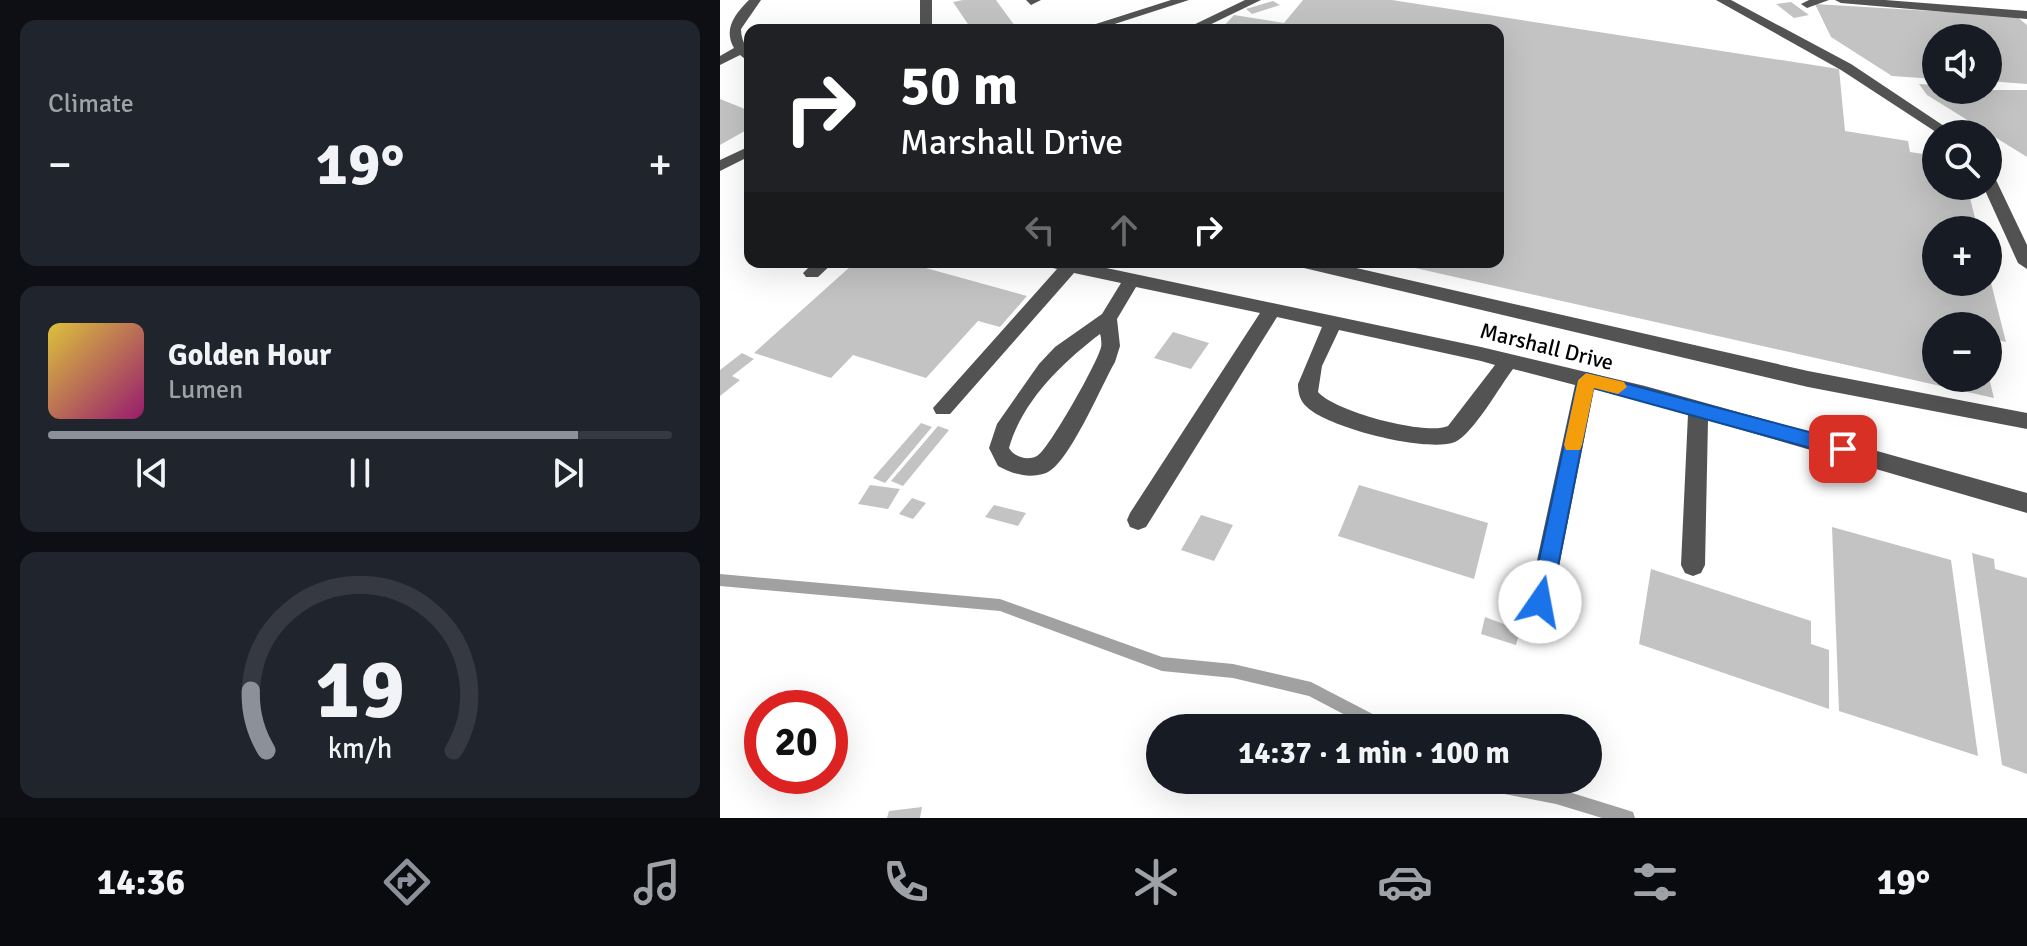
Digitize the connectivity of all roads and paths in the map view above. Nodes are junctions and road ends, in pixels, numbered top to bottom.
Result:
1 (755, 0) edge
2 (926, 0) edge
3 (1183, 0) edge
4 (1255, 0) edge
5 (1722, 0) edge
6 (1823, 0) edge
7 (1841, 0) edge
8 (1807, 4) dead end
9 (2027, 15) edge
10 (926, 24) edge
11 (1103, 24) edge
12 (1202, 24) edge
13 (744, 53) edge
14 (744, 55) edge
15 (720, 61) edge
16 (1927, 120) edge
17 (744, 153) edge
18 (720, 166) edge
19 (1997, 200) edge
20 (2027, 263) edge
21 (1056, 268) edge
22 (1076, 268) edge
23 (1330, 268) edge
24 (1131, 281) junction
25 (1272, 310) junction
26 (1108, 319) junction
27 (1333, 323) junction
28 (1508, 361) junction
29 (1586, 380) junction
30 (943, 408) dead end
31 (1698, 409) junction
32 (2027, 421) edge
33 (2027, 503) edge
34 (1138, 520) dead end
35 (1693, 565) dead end
36 (1540, 602) dead end

1 - 13 lane
2 - 10 lane
3 - 11 lane
4 - 12 lane
5 - 16 lane
6 - 8 lane
7 - 9 lane
14 - 15 lane
17 - 18 lane
19 - 20 lane
21 - 30 lane
22 - 24 lane, Marshall Drive
23 - 32 lane
24 - 25 lane, Marshall Drive
24 - 26 lane
25 - 27 lane, Marshall Drive
25 - 34 lane
26 - 26 lane
27 - 28 lane, Marshall Drive
27 - 28 lane
28 - 29 lane, Marshall Drive
29 - 31 lane, Marshall Drive
29 - 36 lane
31 - 33 lane, Marshall Drive
31 - 35 lane

